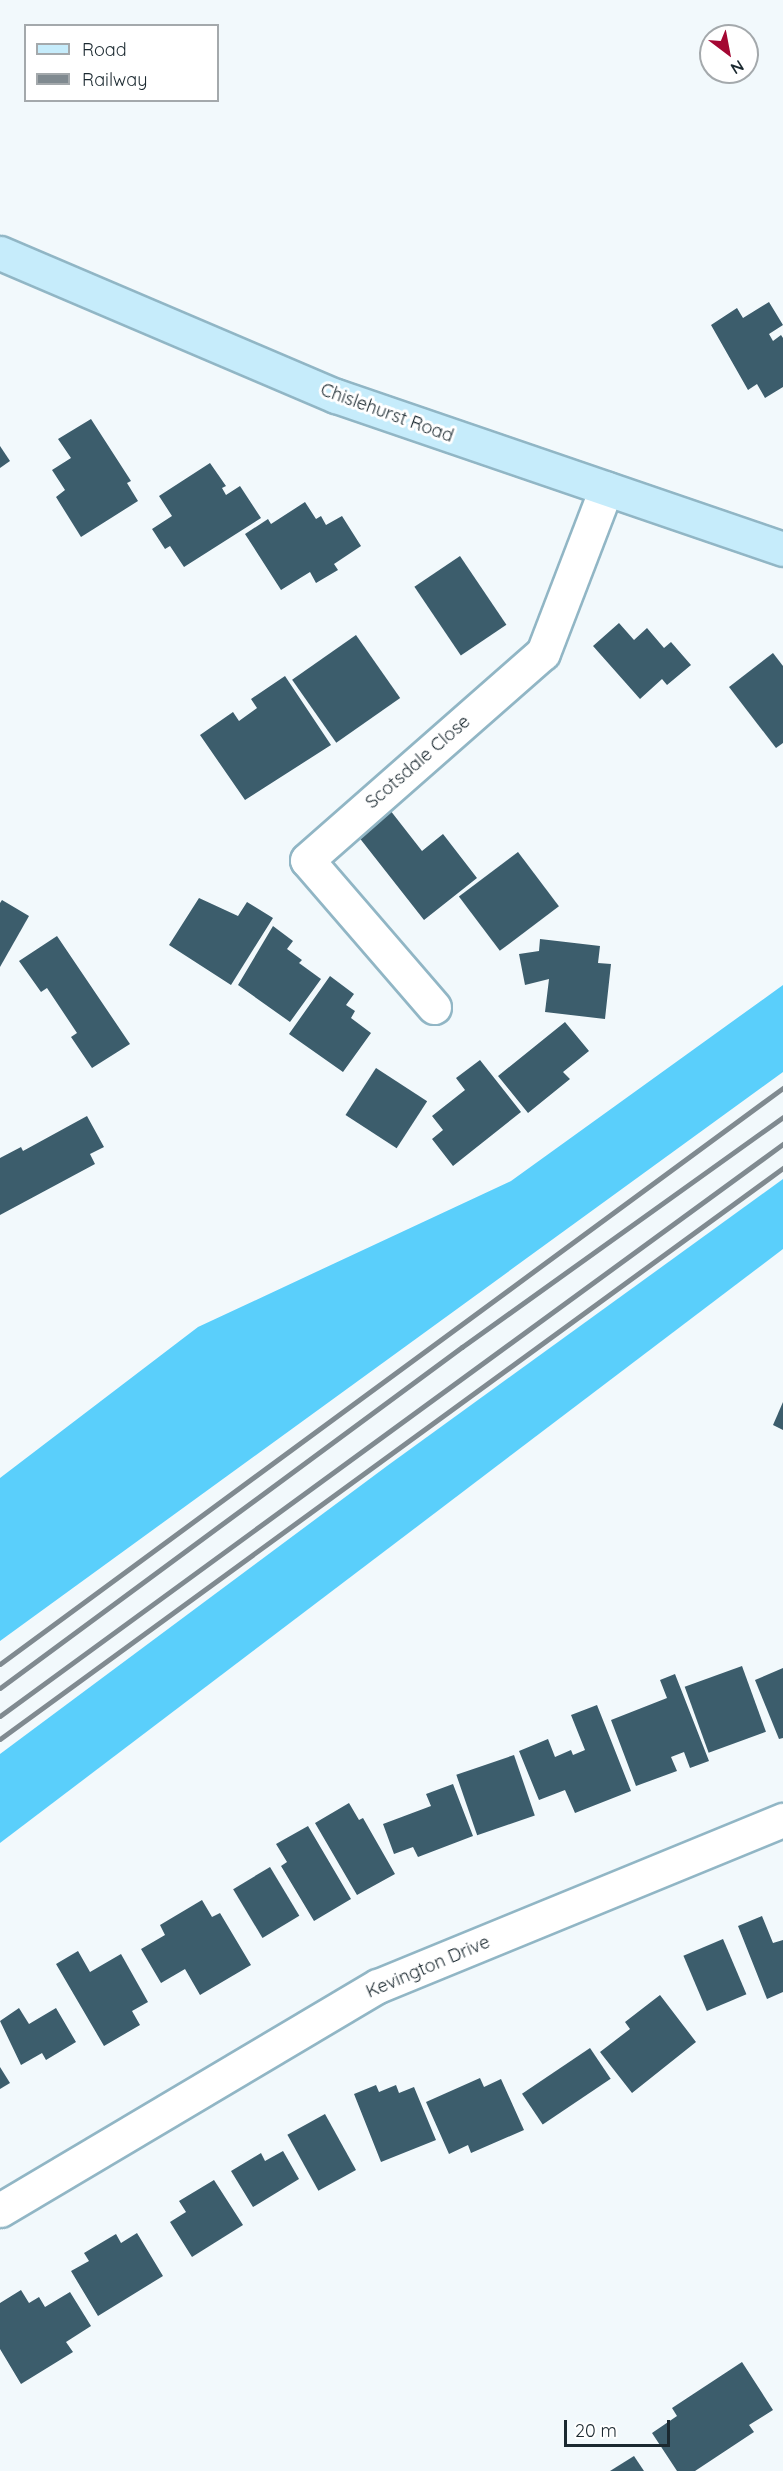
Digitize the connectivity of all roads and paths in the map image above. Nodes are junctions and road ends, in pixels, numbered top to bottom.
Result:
1 (0, 253) edge
2 (606, 489) junction
3 (783, 549) edge
4 (434, 1007) dead end
5 (783, 1820) edge
6 (0, 2210) edge

1 - 2 main road, Chislehurst Road
2 - 3 main road, Chislehurst Road
2 - 4 street, Scotsdale Close
5 - 6 street, Kevington Drive

